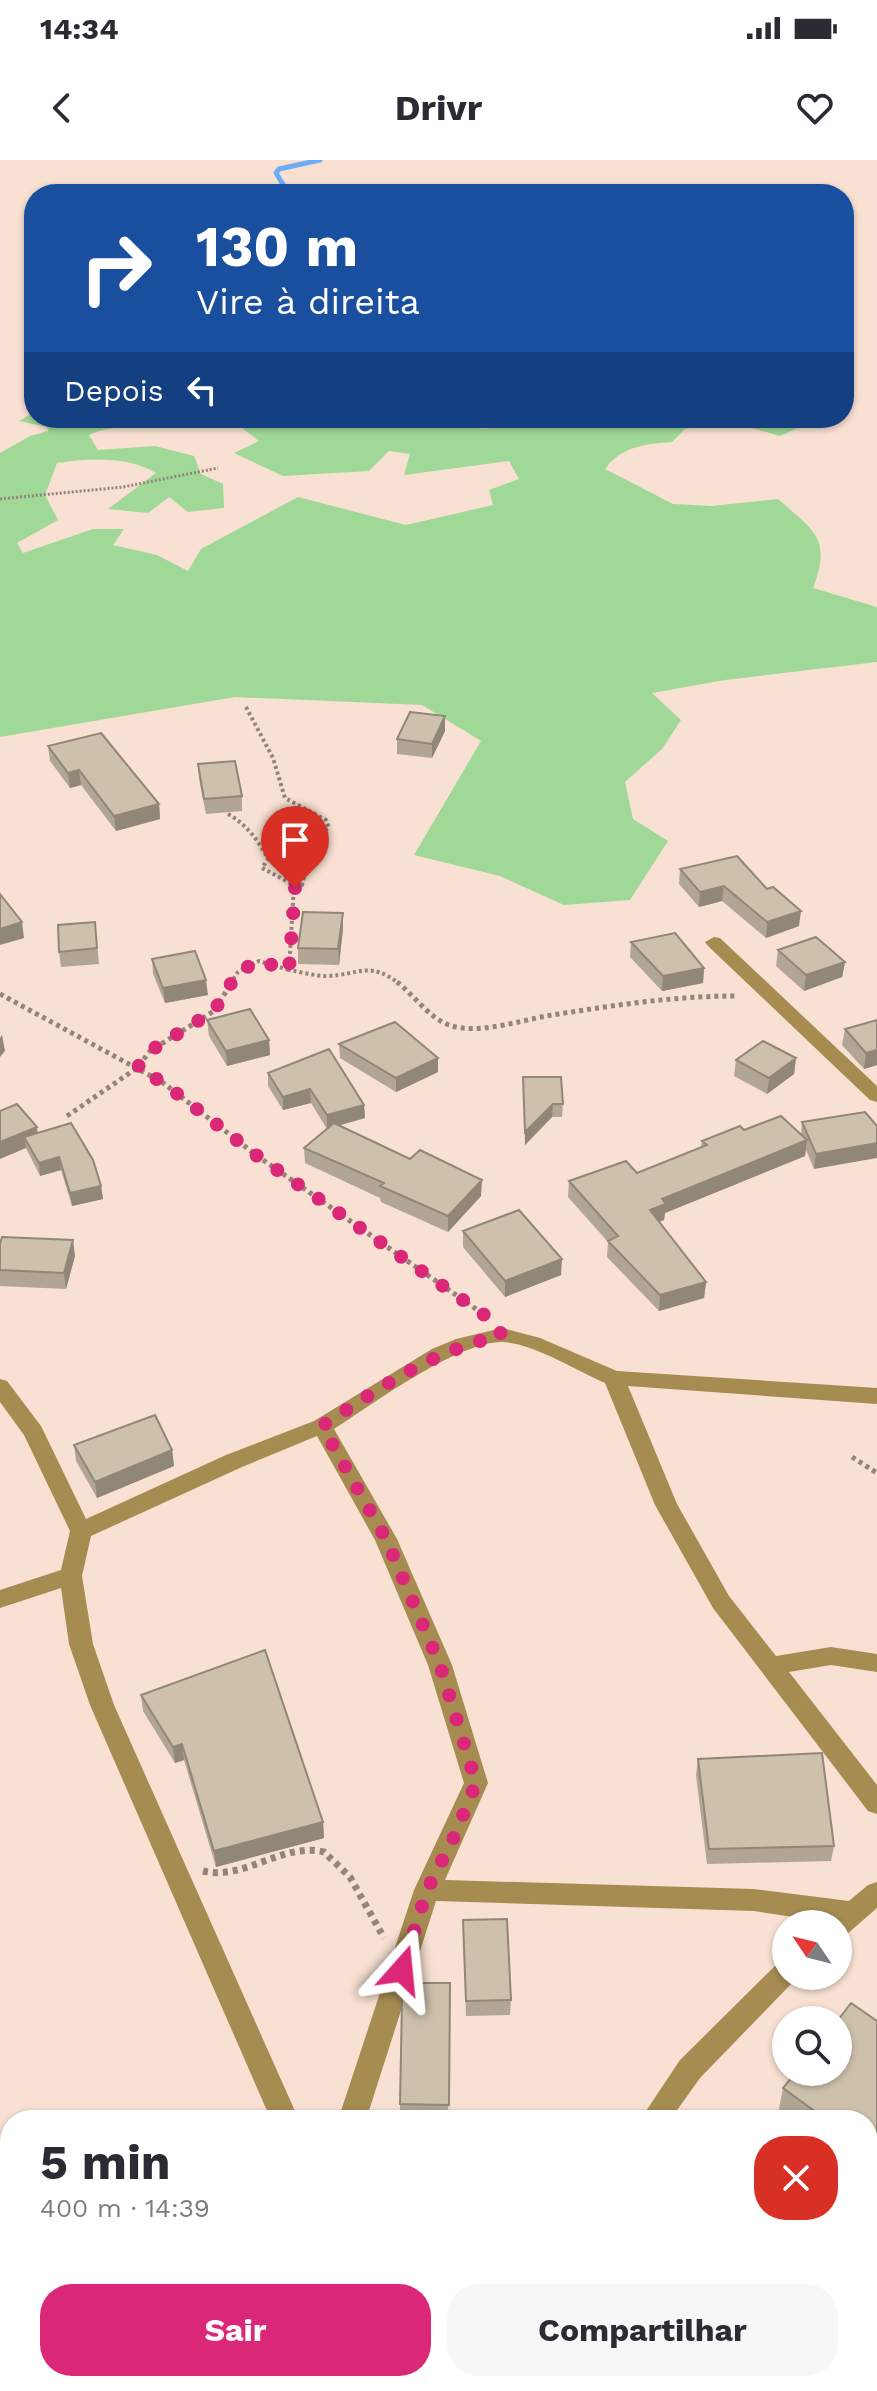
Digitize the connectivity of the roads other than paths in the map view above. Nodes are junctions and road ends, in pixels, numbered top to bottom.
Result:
1 (714, 942) dead end
2 (877, 1096) edge
3 (614, 1378) junction
4 (0, 1386) edge
5 (877, 1396) edge
6 (322, 1426) junction
7 (81, 1531) junction
8 (71, 1576) junction
9 (0, 1599) edge
10 (877, 1663) edge
11 (770, 1666) junction
12 (877, 1804) edge
13 (427, 1890) junction
14 (877, 1893) edge
15 (800, 1910) edge
16 (852, 1915) edge
17 (772, 1986) edge
18 (281, 2110) edge
19 (356, 2110) edge
20 (661, 2110) edge

1 - 2 street
3 - 5 street
3 - 6 street
3 - 11 street
4 - 7 street
6 - 7 street
6 - 13 street
7 - 8 street
8 - 9 street
8 - 18 street
10 - 11 street
11 - 12 street
13 - 15 street
13 - 19 street
14 - 16 street
17 - 20 street

